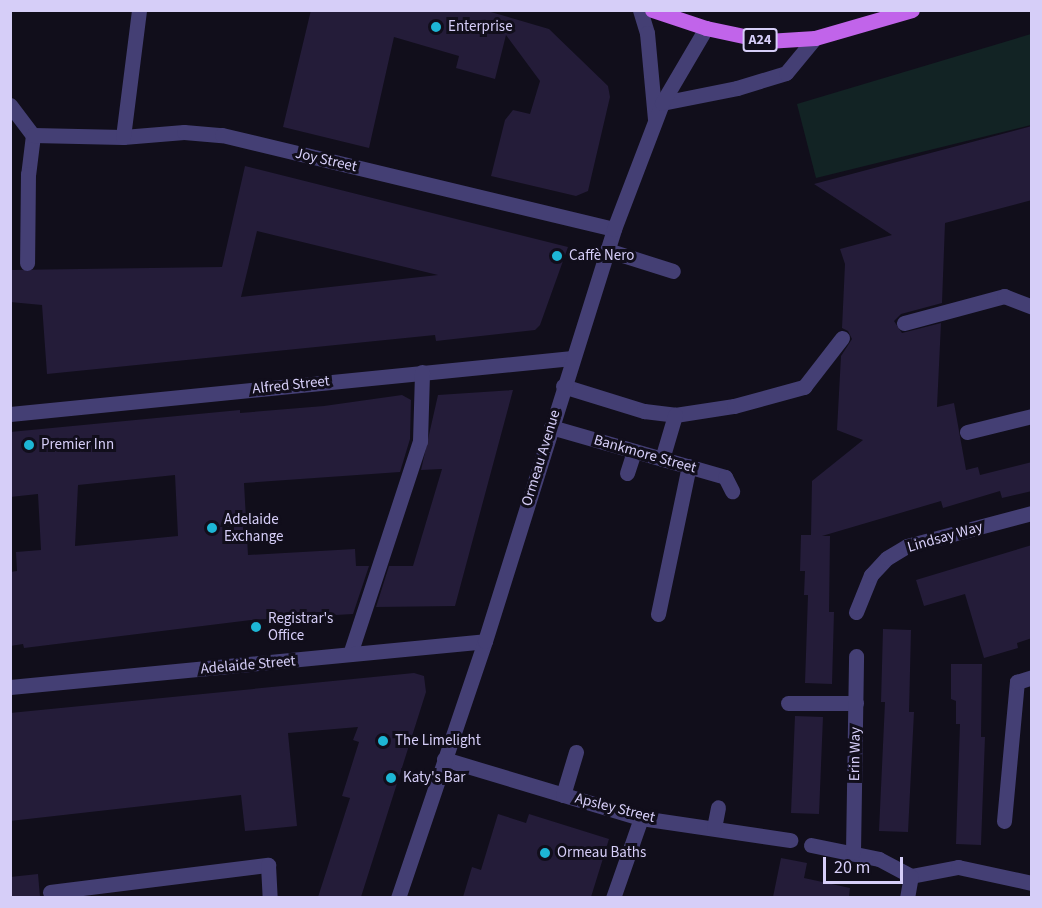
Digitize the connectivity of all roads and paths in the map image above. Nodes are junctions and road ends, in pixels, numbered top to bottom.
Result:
1 (139, 10) edge
2 (640, 10) edge
3 (652, 10) edge
4 (912, 10) edge
5 (706, 28) junction
6 (815, 38) junction
7 (662, 103) junction
8 (10, 105) edge
9 (655, 120) junction
10 (33, 135) junction
11 (123, 137) junction
12 (614, 229) junction
13 (607, 250) junction
14 (27, 263) dead end
15 (673, 271) dead end
16 (1032, 307) edge
17 (904, 323) dead end
18 (842, 338) dead end
19 (572, 358) junction
20 (422, 372) junction
21 (563, 386) junction
22 (10, 414) edge
23 (675, 415) junction
24 (1032, 416) edge
25 (551, 427) junction
26 (967, 432) dead end
27 (634, 451) junction
28 (662, 459) junction
29 (689, 466) junction
30 (627, 473) dead end
31 (732, 491) dead end
32 (1032, 513) edge
33 (856, 612) dead end
34 (658, 614) dead end
35 (484, 641) junction
36 (350, 654) junction
37 (856, 656) dead end
38 (1032, 677) edge
39 (10, 687) edge
40 (788, 703) dead end
41 (856, 703) junction
42 (576, 752) dead end
43 (444, 759) junction
44 (563, 795) junction
45 (718, 807) dead end
46 (641, 818) junction
47 (1004, 821) dead end
48 (714, 828) junction
49 (790, 840) dead end
50 (812, 844) dead end
51 (853, 852) junction
52 (911, 876) junction
53 (1032, 883) edge
54 (50, 892) dead end
55 (270, 897) edge
56 (399, 897) edge
57 (613, 897) edge
58 (907, 897) edge

1 - 11 street
2 - 9 street
3 - 5 main road, A24
4 - 6 main road, A24
5 - 6 main road, A24
5 - 7 street, Ormeau Avenue
6 - 7 street
7 - 9 street, Ormeau Avenue
8 - 10 street
9 - 12 street, Ormeau Avenue
10 - 11 street, Joy Street
10 - 14 street
11 - 12 street, Joy Street
12 - 13 street, Ormeau Avenue
13 - 15 street
13 - 19 street, Ormeau Avenue
16 - 17 street
18 - 23 street
19 - 20 street, Alfred Street
19 - 21 street, Ormeau Avenue
20 - 22 street, Alfred Street
20 - 36 street
21 - 23 street
21 - 25 street, Ormeau Avenue
23 - 28 street
24 - 26 street
25 - 27 street, Bankmore Street
25 - 35 street, Ormeau Avenue
27 - 28 street, Bankmore Street
27 - 30 street
28 - 29 street, Bankmore Street
29 - 31 street, Bankmore Street
29 - 34 street
32 - 33 street, Lindsay Way
35 - 36 street, Adelaide Street
35 - 43 street, Ormeau Avenue
36 - 39 street, Adelaide Street
37 - 41 street, Erin Way
38 - 47 street
40 - 41 street
41 - 51 street, Erin Way
42 - 44 street
43 - 44 street, Apsley Street
43 - 56 street, Ormeau Avenue
44 - 46 street, Apsley Street
45 - 48 street
46 - 48 street, Apsley Street
46 - 57 street
48 - 49 street, Apsley Street
50 - 51 street
51 - 52 street
52 - 53 street
52 - 58 street
54 - 55 street

